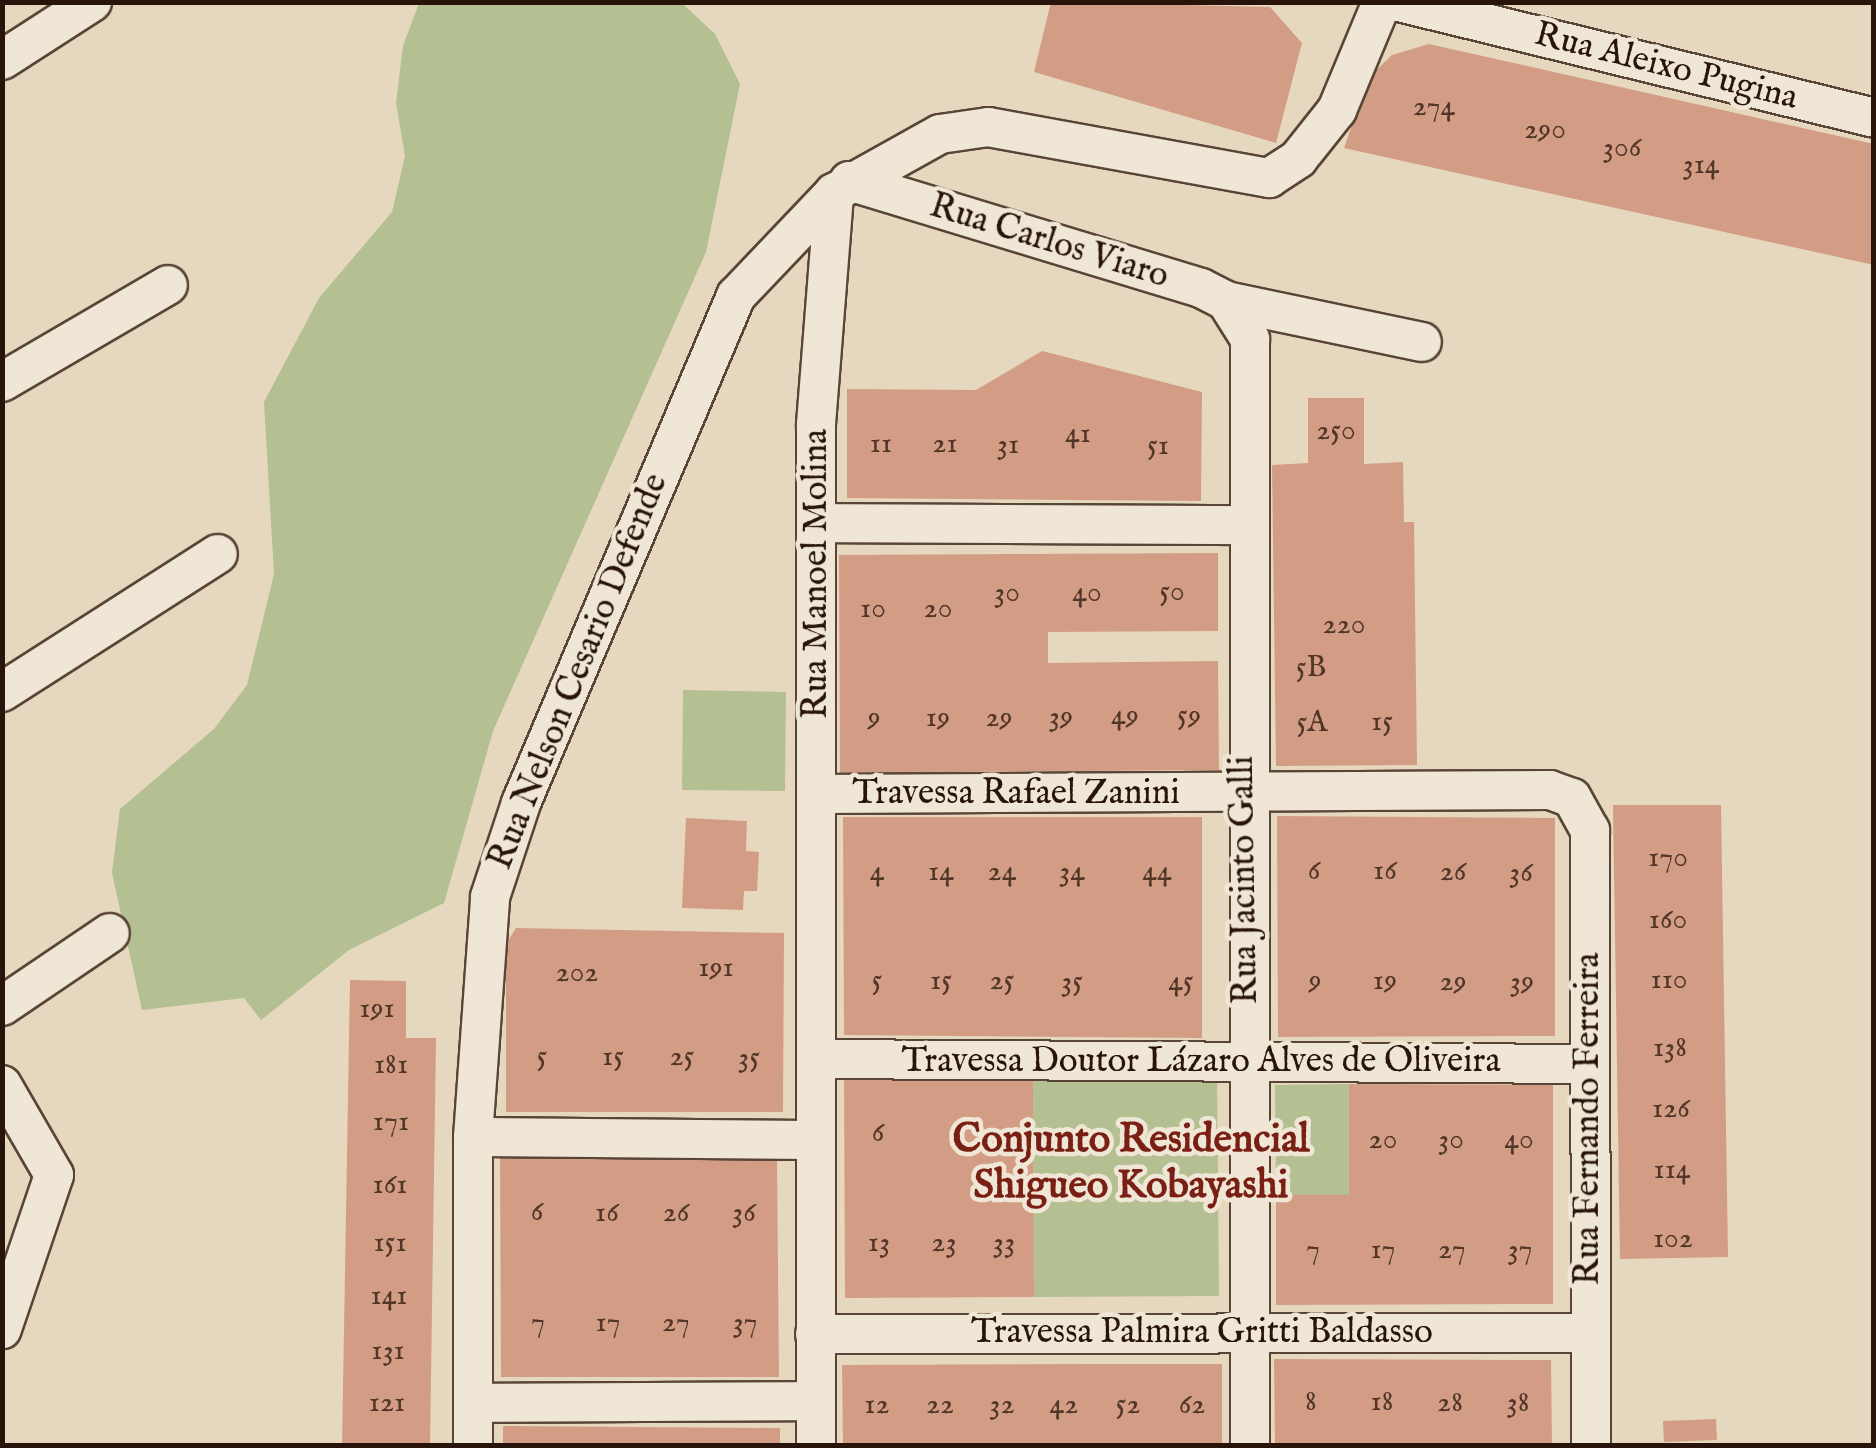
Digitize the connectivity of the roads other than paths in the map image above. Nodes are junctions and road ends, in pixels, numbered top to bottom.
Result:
1 (92, 2) edge
2 (1382, 2) edge
3 (1399, 2) edge
4 (2, 60) edge
5 (1874, 118) edge
6 (842, 187) junction
7 (168, 286) dead end
8 (1233, 310) junction
9 (1422, 342) dead end
10 (2, 382) edge
11 (816, 523) junction
12 (1246, 525) junction
13 (218, 554) dead end
14 (2, 692) edge
15 (818, 794) junction
16 (1244, 794) junction
17 (1572, 798) joint
18 (110, 933) dead end
19 (2, 1006) edge
20 (816, 1059) junction
21 (1247, 1063) junction
22 (1587, 1064) junction
23 (2, 1085) edge
24 (473, 1137) junction
25 (816, 1140) junction
26 (2, 1329) edge
27 (1251, 1332) junction
28 (815, 1334) junction
29 (1588, 1334) junction
30 (816, 1401) junction
31 (473, 1403) junction
32 (474, 1446) edge
33 (816, 1446) edge
34 (1250, 1446) edge
35 (1591, 1446) edge

1 - 4 street
2 - 6 street
3 - 5 street, Rua Aleixo Pugina
6 - 8 street, Rua Carlos Viaro
6 - 11 street, Rua Manoel Molina
6 - 24 street, Rua Nelson Cesario Defende
7 - 10 street
8 - 9 street, Rua Carlos Viaro
8 - 12 street, Rua Jacinto Galli
11 - 12 street
11 - 15 street, Rua Manoel Molina
12 - 16 street, Rua Jacinto Galli
13 - 14 street
15 - 16 street, Travessa Rafael Zanini
15 - 20 street, Rua Manoel Molina
16 - 17 street, Travessa Rafael Zanini
16 - 21 street, Rua Jacinto Galli
17 - 22 street, Rua Fernando Ferreira
18 - 19 street
20 - 21 street, Travessa Doutor Lázaro Alves de Oliveira
20 - 25 street, Rua Manoel Molina
21 - 22 street, Travessa Doutor Lázaro Alves de Oliveira
21 - 27 street, Rua Jacinto Galli
22 - 29 street, Rua Fernando Ferreira
23 - 26 street
24 - 25 street
24 - 31 street, Rua Nelson Cesario Defende
25 - 28 street, Rua Manoel Molina
27 - 28 street, Travessa Palmira Gritti Baldasso
27 - 29 street, Travessa Palmira Gritti Baldasso
27 - 34 street, Rua Jacinto Galli
28 - 30 street, Rua Manoel Molina
29 - 35 street, Rua Fernando Ferreira
30 - 31 street
30 - 33 street, Rua Manoel Molina
31 - 32 street, Rua Nelson Cesario Defende

